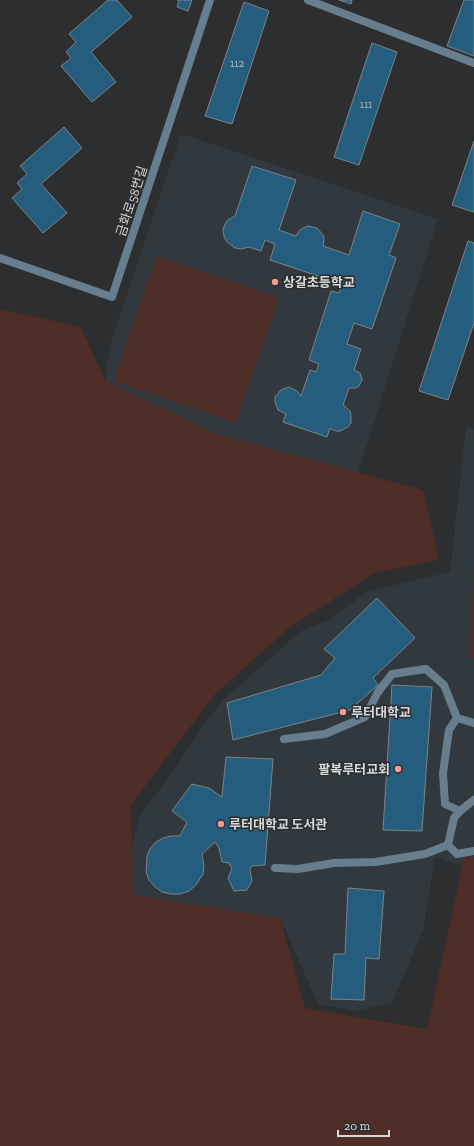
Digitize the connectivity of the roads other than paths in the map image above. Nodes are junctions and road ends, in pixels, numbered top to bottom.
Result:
1 (210, 0) edge
2 (308, 0) edge
3 (474, 63) edge
4 (0, 258) edge
5 (457, 718) junction
6 (474, 723) edge
7 (284, 739) dead end
8 (474, 800) edge
9 (460, 811) junction
10 (448, 845) junction
11 (474, 851) edge
12 (275, 868) dead end

1 - 4 street, 금화로58번길
2 - 3 street
5 - 6 street
5 - 7 street
5 - 9 street
8 - 9 street
9 - 10 street
10 - 11 street
10 - 12 street

